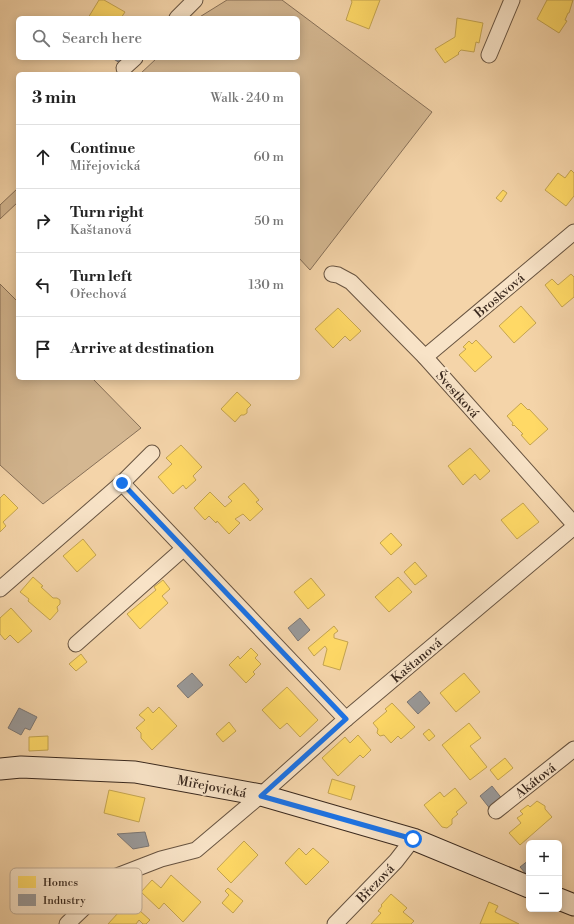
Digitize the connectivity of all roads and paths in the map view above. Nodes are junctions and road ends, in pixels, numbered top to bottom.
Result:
1 (195, 0) edge
2 (512, 0) edge
3 (179, 16) edge
4 (489, 55) dead end
5 (574, 232) edge
6 (332, 274) dead end
7 (425, 357) junction
8 (152, 453) dead end
9 (122, 483) junction
10 (574, 526) edge
11 (183, 549) junction
12 (0, 589) edge
13 (76, 644) dead end
14 (346, 719) junction
15 (574, 749) edge
16 (0, 769) edge
17 (261, 796) junction
18 (496, 811) dead end
19 (413, 839) junction
20 (138, 868) edge
21 (526, 886) edge
22 (562, 900) edge
23 (574, 906) edge
24 (77, 914) edge
25 (67, 924) edge
26 (335, 924) edge

1 - 3 street
2 - 4 street
5 - 7 street, Broskvová
6 - 7 street, Švestková
7 - 10 street, Švestková
8 - 9 street
9 - 11 street
9 - 12 street
10 - 14 street, Kaštanová
11 - 13 street
11 - 14 street
14 - 17 street, Kaštanová
15 - 18 street, Akátová
16 - 17 street, Miřejovická
17 - 19 street, Miřejovická
17 - 20 street, Kaštanová
19 - 21 street, Miřejovická
19 - 26 street, Březová
22 - 23 street
24 - 25 street, Kaštanová

